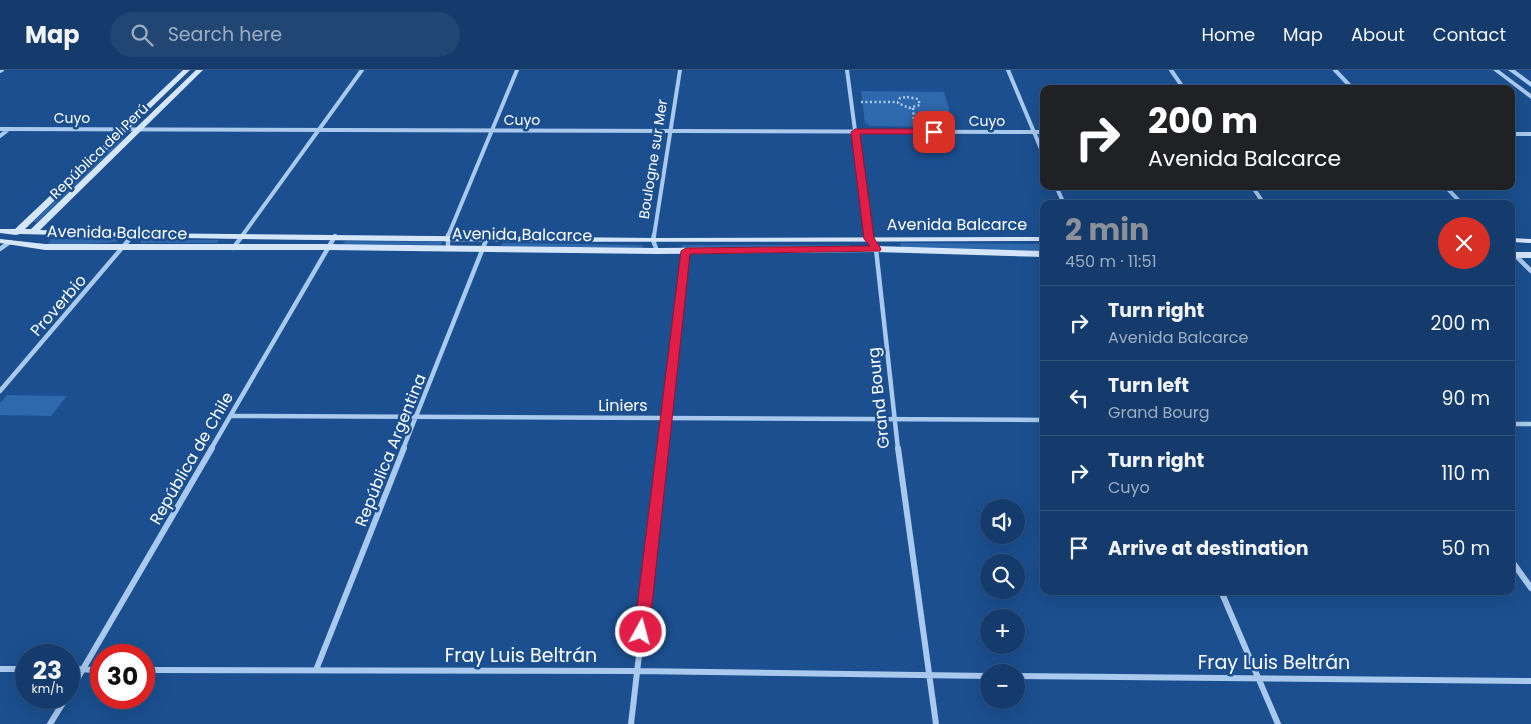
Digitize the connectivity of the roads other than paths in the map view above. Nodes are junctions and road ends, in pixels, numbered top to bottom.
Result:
1 (187, 70) edge
2 (200, 70) edge
3 (362, 70) edge
4 (517, 70) edge
5 (680, 70) edge
6 (847, 70) edge
7 (1008, 70) edge
8 (1171, 70) edge
9 (1335, 70) edge
10 (1496, 70) edge
11 (1512, 70) edge
12 (1181, 85) edge
13 (1349, 85) edge
14 (1515, 85) edge
15 (1515, 85) edge
16 (1531, 85) edge
17 (1531, 98) edge
18 (0, 129) edge
19 (9, 129) junction
20 (124, 129) junction
21 (138, 130) junction
22 (320, 131) junction
23 (493, 131) junction
24 (669, 132) junction
25 (855, 132) junction
26 (1034, 132) junction
27 (1040, 132) edge
28 (1515, 134) edge
29 (1531, 134) edge
30 (0, 136) edge
31 (1040, 146) edge
32 (1450, 190) edge
33 (1458, 200) edge
34 (0, 230) edge
35 (19, 230) junction
36 (34, 231) junction
37 (133, 235) junction
38 (243, 236) junction
39 (335, 236) junction
40 (447, 237) junction
41 (487, 238) junction
42 (869, 239) junction
43 (1040, 239) edge
44 (653, 240) junction
45 (1515, 240) edge
46 (0, 241) edge
47 (1531, 241) edge
48 (10, 242) junction
49 (126, 246) junction
50 (327, 247) junction
51 (233, 248) junction
52 (448, 248) junction
53 (483, 248) junction
54 (0, 249) edge
55 (876, 249) junction
56 (657, 251) junction
57 (686, 251) junction
58 (1040, 254) edge
59 (1515, 254) edge
60 (1531, 255) edge
61 (1515, 256) edge
62 (1531, 270) edge
63 (0, 391) edge
64 (232, 416) junction
65 (417, 417) junction
66 (667, 418) junction
67 (894, 419) junction
68 (1040, 420) edge
69 (1515, 424) edge
70 (1531, 424) edge
71 (1515, 566) edge
72 (1531, 588) edge
73 (1223, 595) edge
74 (0, 670) edge
75 (15, 670) edge
76 (83, 670) junction
77 (90, 670) edge
78 (155, 670) edge
79 (316, 670) junction
80 (637, 671) junction
81 (80, 675) edge
82 (929, 676) junction
83 (980, 676) edge
84 (1025, 676) edge
85 (1258, 678) junction
86 (1531, 680) edge
87 (59, 709) edge
88 (50, 724) edge
89 (631, 724) edge
90 (936, 724) edge
91 (1278, 724) edge

1 - 20 main road, República del Perú
2 - 21 main road, República del Perú
3 - 22 street
4 - 23 street
5 - 24 street, Boulogne sur Mer
6 - 25 street, Grand Bourg
7 - 26 street
8 - 12 street
9 - 13 street
10 - 14 street
11 - 16 street
15 - 17 street
18 - 19 street, Cuyo
19 - 20 street, Cuyo
19 - 30 street
20 - 21 street, Cuyo
20 - 35 main road, República del Perú
21 - 22 street, Cuyo
21 - 36 main road, República del Perú
22 - 23 street, Cuyo
22 - 38 street
23 - 24 street, Cuyo
23 - 40 street
24 - 25 street, Cuyo
24 - 44 street, Boulogne sur Mer
25 - 26 street, Cuyo
25 - 42 street, Grand Bourg
26 - 27 street, Cuyo
26 - 31 street
28 - 29 street
32 - 33 street
34 - 35 main road, Avenida Balcarce
35 - 36 main road, Avenida Balcarce
35 - 48 main road, República del Perú
36 - 37 main road, Avenida Balcarce
36 - 48 main road, República del Perú
37 - 38 main road, Avenida Balcarce
37 - 49 street, Proverbio
38 - 39 main road, Avenida Balcarce
38 - 51 street
39 - 40 main road, Avenida Balcarce
39 - 50 street, República de Chile
40 - 41 main road, Avenida Balcarce
40 - 52 street
41 - 44 main road, Avenida Balcarce
41 - 53 street, República Argentina
42 - 43 main road, Avenida Balcarce
42 - 44 main road, Avenida Balcarce
42 - 55 street, Grand Bourg
44 - 56 street, Boulogne sur Mer
45 - 47 main road
46 - 48 main road, Avenida Balcarce
48 - 49 main road, Avenida Balcarce
48 - 54 street, República del Perú
49 - 51 main road, Avenida Balcarce
49 - 63 street, Proverbio
50 - 51 main road, Avenida Balcarce
50 - 52 main road, Avenida Balcarce
50 - 64 street, República de Chile
52 - 53 main road, Avenida Balcarce
53 - 56 main road, Avenida Balcarce
53 - 65 street, República Argentina
55 - 57 main road, Avenida Balcarce
55 - 58 main road, Avenida Balcarce
55 - 67 street, Grand Bourg
56 - 57 main road, Avenida Balcarce
57 - 66 street
59 - 60 main road
61 - 62 street
64 - 65 street, Liniers
64 - 76 street, República de Chile
65 - 66 street, Liniers
65 - 79 street, República Argentina
66 - 67 street, Liniers
66 - 80 street
67 - 68 street, Liniers
67 - 82 street, Grand Bourg
69 - 70 street
71 - 72 street
73 - 85 street
74 - 75 street
76 - 77 street
76 - 81 street, República de Chile
78 - 79 street, Fray Luis Beltrán
79 - 80 street, Fray Luis Beltrán
80 - 82 street, Fray Luis Beltrán
80 - 89 street
82 - 83 street, Fray Luis Beltrán
82 - 90 street, Grand Bourg
84 - 85 street, Fray Luis Beltrán
85 - 86 street, Fray Luis Beltrán
85 - 91 street
87 - 88 street

